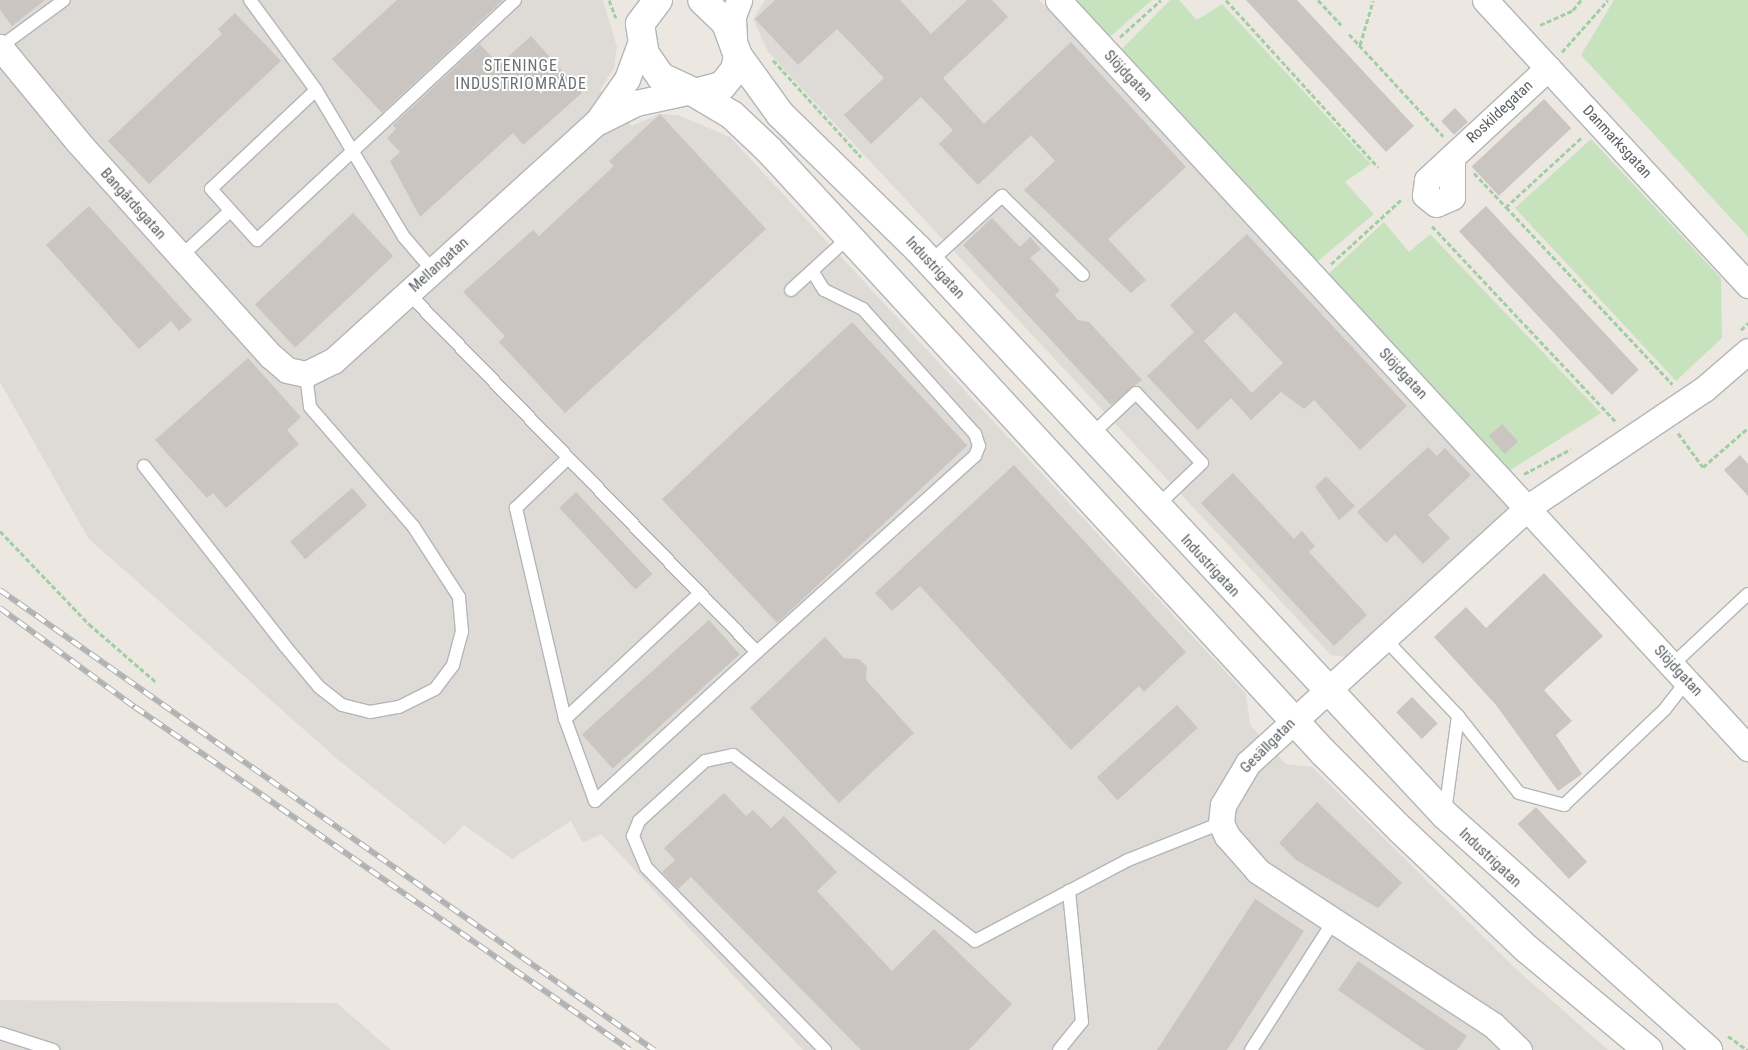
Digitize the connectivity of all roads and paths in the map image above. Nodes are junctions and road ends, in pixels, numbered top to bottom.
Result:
1 (64, 0) edge
2 (250, 0) edge
3 (515, 0) edge
4 (627, 0) edge
5 (658, 0) edge
6 (702, 0) edge
7 (739, 0) edge
8 (1058, 0) edge
9 (1161, 0) edge
10 (1226, 0) edge
11 (1318, 0) edge
12 (1372, 0) edge
13 (1378, 0) edge
14 (1485, 0) edge
15 (1581, 0) edge
16 (1608, 0) edge
17 (1341, 25) dead end
18 (641, 32) junction
19 (1349, 34) dead end
20 (1518, 35) junction
21 (1360, 46) junction
22 (0, 47) edge
23 (736, 47) junction
24 (1105, 51) junction
25 (1548, 68) junction
26 (316, 90) junction
27 (691, 93) junction
28 (597, 122) junction
29 (1599, 123) junction
30 (354, 150) junction
31 (1454, 155) junction
32 (1378, 167) dead end
33 (1405, 197) dead end
34 (1506, 207) junction
35 (230, 211) junction
36 (1432, 226) dead end
37 (849, 237) junction
38 (180, 257) junction
39 (930, 262) junction
40 (812, 271) junction
41 (433, 272) junction
42 (1083, 274) dead end
43 (1315, 279) junction
44 (1748, 285) edge
45 (791, 290) dead end
46 (408, 293) junction
47 (1748, 351) edge
48 (306, 374) junction
49 (1674, 387) dead end
50 (1748, 428) edge
51 (1090, 436) junction
52 (1630, 438) junction
53 (568, 458) junction
54 (144, 466) dead end
55 (1703, 467) dead end
56 (1156, 506) junction
57 (1527, 508) junction
58 (0, 531) edge
59 (699, 594) junction
60 (1748, 594) edge
61 (1384, 638) junction
62 (757, 652) junction
63 (1679, 673) junction
64 (157, 683) dead end
65 (1326, 691) junction
66 (1458, 716) junction
67 (565, 719) junction
68 (1294, 720) junction
69 (1748, 748) edge
70 (1445, 815) junction
71 (1221, 824) junction
72 (1069, 891) junction
73 (1334, 920) junction
74 (0, 1033) edge
75 (53, 1050) edge
76 (825, 1050) edge
77 (1059, 1050) edge
78 (1251, 1050) edge
79 (1519, 1050) edge
80 (1648, 1050) edge
81 (1708, 1050) edge

1 - 22 lane
2 - 26 lane
3 - 30 lane
4 - 18 main road
5 - 18 main road
6 - 23 main road, Industrigatan
7 - 23 street
8 - 24 street, Slöjdgatan
9 - 24 path
10 - 32 path
11 - 17 path
12 - 13 path
12 - 21 path
14 - 20 street, Danmarksgatan
15 - 20 path
16 - 25 path
18 - 27 main road
18 - 28 street, Mellangatan
19 - 21 path
20 - 25 street, Danmarksgatan
21 - 31 path
22 - 38 street, Bangårdsgatan
23 - 27 main road
23 - 39 main road, Industrigatan
24 - 43 street, Slöjdgatan
25 - 29 street, Danmarksgatan
25 - 31 street, Roskildegatan
26 - 30 lane
26 - 35 lane
27 - 28 street, Mellangatan
27 - 37 main road
28 - 41 street, Mellangatan
29 - 34 path
29 - 44 street, Danmarksgatan
30 - 35 lane
30 - 41 lane
31 - 34 path
33 - 43 path
34 - 49 path
35 - 38 lane
36 - 52 path
37 - 40 lane
37 - 68 main road
38 - 48 street, Bangårdsgatan
39 - 42 lane
39 - 51 main road, Industrigatan
40 - 45 lane
40 - 62 lane
41 - 46 street, Mellangatan
43 - 57 street, Slöjdgatan
46 - 48 street, Mellangatan
46 - 53 lane
47 - 52 street
48 - 54 lane
50 - 55 path
51 - 56 main road, Industrigatan
51 - 56 lane
52 - 57 street
53 - 59 lane
53 - 67 lane
56 - 65 main road, Industrigatan
57 - 61 street, Gesällgatan
57 - 63 street, Slöjdgatan
58 - 64 path
59 - 62 lane
59 - 67 lane
60 - 63 lane
61 - 65 street, Gesällgatan
61 - 66 lane
62 - 67 lane
63 - 66 lane
63 - 69 street, Slöjdgatan
65 - 68 street, Gesällgatan
65 - 70 main road, Industrigatan
66 - 70 lane
68 - 71 street, Gesällgatan
68 - 80 main road
70 - 81 main road, Industrigatan
71 - 72 lane
71 - 73 street
72 - 76 lane
72 - 77 lane
73 - 78 lane
73 - 79 street
74 - 75 lane

